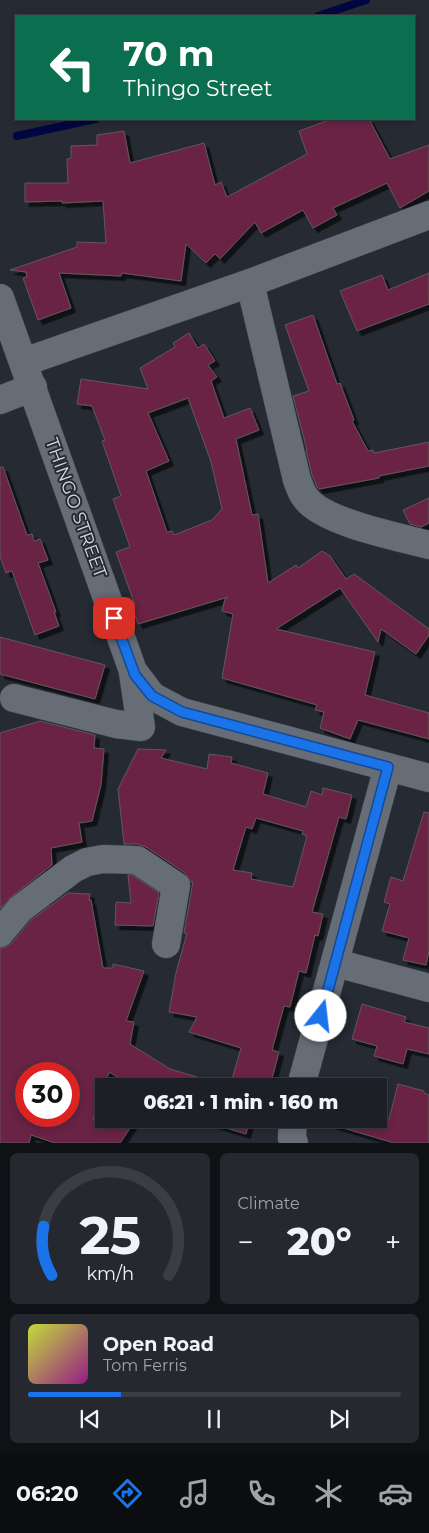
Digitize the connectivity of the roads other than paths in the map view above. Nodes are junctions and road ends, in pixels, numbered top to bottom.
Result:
1 (429, 215) edge
2 (250, 283) junction
3 (0, 298) edge
4 (24, 362) junction
5 (33, 387) junction
6 (0, 400) edge
7 (429, 544) edge
8 (133, 671) junction
9 (14, 698) dead end
10 (388, 767) junction
11 (429, 778) edge
12 (0, 933) edge
13 (166, 944) dead end
14 (336, 963) junction
15 (429, 988) edge
16 (303, 1078) edge
17 (293, 1128) edge
18 (294, 1143) edge

1 - 2 street
2 - 4 street
2 - 7 street
3 - 4 street, THINGO STREET
4 - 5 street, THINGO STREET
5 - 6 street
5 - 8 street, THINGO STREET
8 - 9 street
8 - 10 street, THINGO STREET
10 - 11 street, THINGO STREET
10 - 14 street
12 - 13 street
14 - 15 street
14 - 16 street
17 - 18 street

